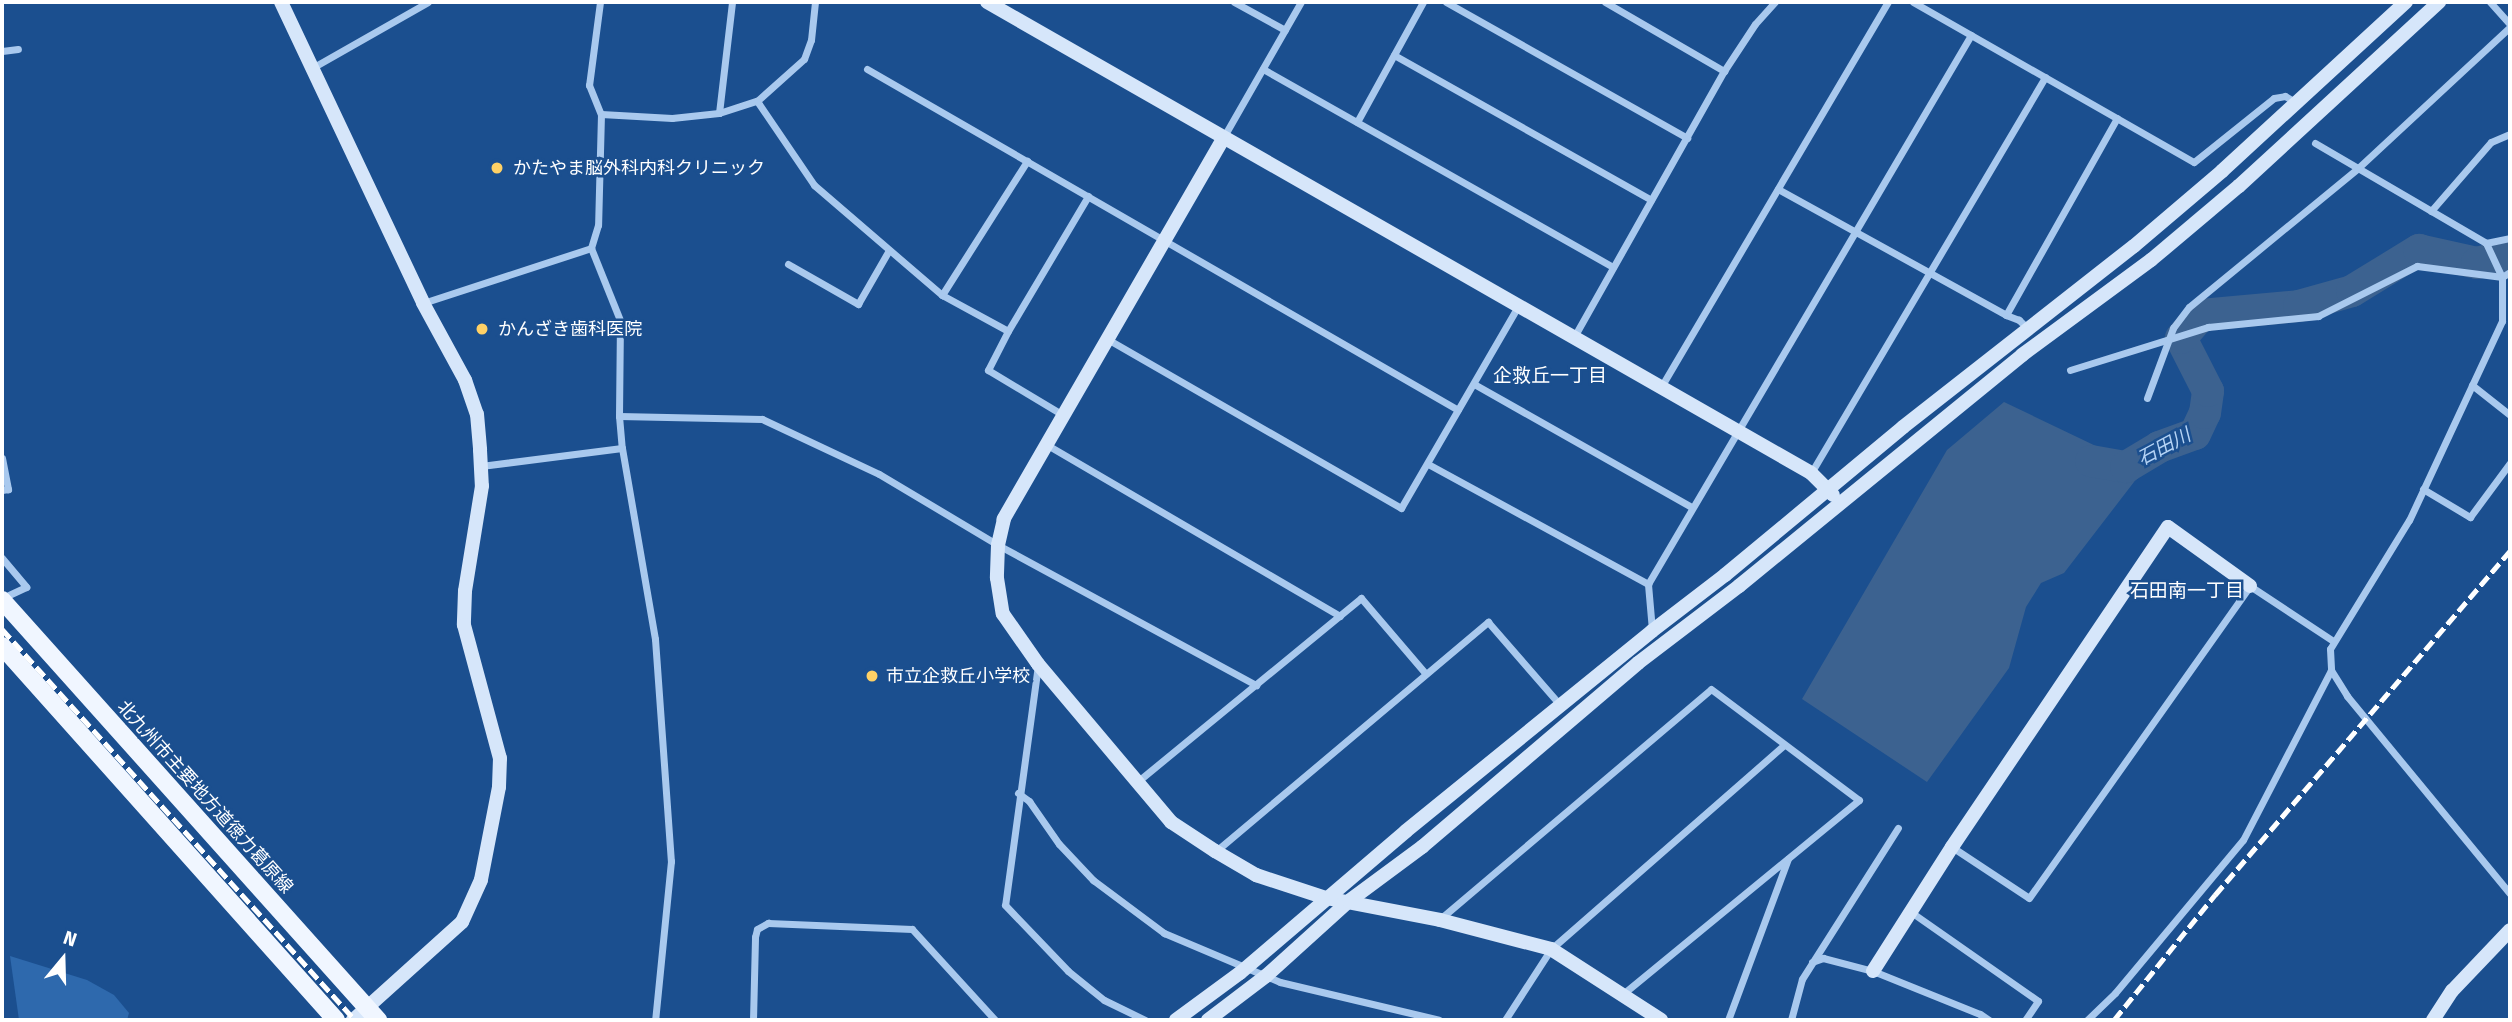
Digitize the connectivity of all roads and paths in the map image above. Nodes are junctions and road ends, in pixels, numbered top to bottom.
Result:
1 (281, 2) edge
2 (428, 2) edge
3 (600, 2) edge
4 (732, 2) edge
5 (815, 2) edge
6 (1234, 2) edge
7 (1301, 2) edge
8 (1423, 2) edge
9 (1446, 2) edge
10 (1605, 2) edge
11 (1775, 2) edge
12 (1888, 2) edge
13 (1913, 2) edge
14 (2406, 2) edge
15 (2439, 2) edge
16 (2490, 2) edge
17 (996, 4) edge
18 (2510, 26) edge
19 (1285, 30) junction
20 (1971, 35) junction
21 (18, 49) dead end
22 (2, 51) edge
23 (1394, 55) junction
24 (312, 68) junction
25 (867, 69) dead end
26 (1263, 69) junction
27 (1724, 71) junction
28 (2045, 77) junction
29 (757, 101) junction
30 (2295, 102) junction
31 (719, 113) junction
32 (601, 114) junction
33 (2117, 118) junction
34 (1357, 122) junction
35 (2510, 134) edge
36 (1687, 138) junction
37 (1223, 139) junction
38 (2315, 142) dead end
39 (1027, 161) junction
40 (2357, 169) junction
41 (1778, 189) junction
42 (1088, 196) junction
43 (1651, 200) junction
44 (2431, 211) junction
45 (1855, 231) junction
46 (2510, 238) edge
47 (1165, 241) junction
48 (2486, 243) junction
49 (591, 248) junction
50 (889, 250) junction
51 (788, 264) dead end
52 (1613, 267) junction
53 (1930, 272) junction
54 (2510, 272) edge
55 (2502, 277) junction
56 (942, 296) junction
57 (423, 303) junction
58 (1518, 305) junction
59 (2006, 315) junction
60 (2028, 329) junction
61 (1008, 331) junction
62 (1574, 337) junction
63 (2170, 337) junction
64 (1109, 340) junction
65 (2070, 370) dead end
66 (1474, 384) junction
67 (2472, 385) junction
68 (1660, 387) junction
69 (2147, 398) dead end
70 (1458, 410) junction
71 (2510, 415) edge
72 (619, 416) junction
73 (1065, 416) junction
74 (1738, 432) junction
75 (1049, 446) junction
76 (622, 449) junction
77 (2, 458) edge
78 (2510, 463) edge
79 (1428, 464) junction
80 (481, 466) junction
81 (1811, 473) junction
82 (1828, 488) junction
83 (2423, 489) junction
84 (2, 490) edge
85 (1841, 503) junction
86 (1691, 507) junction
87 (998, 545) junction
88 (2, 558) edge
89 (1648, 584) junction
90 (2250, 586) junction
91 (2, 599) edge
92 (1339, 616) junction
93 (1652, 631) junction
94 (2333, 640) junction
95 (2, 646) edge
96 (1038, 664) junction
97 (2331, 670) junction
98 (1425, 673) junction
99 (1256, 685) junction
100 (1561, 706) junction
101 (1784, 745) junction
102 (1137, 782) junction
103 (1018, 793) junction
104 (1898, 828) dead end
105 (1952, 847) junction
106 (1216, 851) junction
107 (1788, 858) junction
108 (2510, 894) edge
109 (1326, 898) junction
110 (1349, 901) junction
111 (1911, 912) junction
112 (1440, 920) junction
113 (2510, 930) edge
114 (1551, 949) junction
115 (1811, 962) junction
116 (1246, 968) junction
117 (1873, 971) junction
118 (1266, 976) junction
119 (1623, 993) junction
120 (372, 1014) edge
121 (336, 1020) edge
122 (353, 1020) edge
123 (655, 1020) edge
124 (753, 1020) edge
125 (995, 1020) edge
126 (1145, 1020) edge
127 (1176, 1020) edge
128 (1208, 1020) edge
129 (1439, 1020) edge
130 (1506, 1020) edge
131 (1661, 1020) edge
132 (1728, 1020) edge
133 (1791, 1020) edge
134 (1989, 1020) edge
135 (2025, 1020) edge
136 (2087, 1020) edge
137 (2433, 1020) edge

1 - 24 street
2 - 24 street
3 - 32 street
4 - 31 street
5 - 29 street
6 - 19 street
7 - 19 street
8 - 23 street
9 - 36 street
10 - 27 street
11 - 27 street
12 - 41 street
13 - 20 street
14 - 30 street
15 - 85 street
16 - 18 street
17 - 37 street
18 - 40 street
19 - 26 street
20 - 28 street
20 - 45 street
21 - 22 street
23 - 34 street
23 - 43 street
24 - 57 street
25 - 39 street
26 - 34 street
26 - 37 street
27 - 36 street
28 - 33 street
28 - 53 street
29 - 31 street
29 - 50 street
30 - 33 street
30 - 60 street
31 - 32 street
32 - 49 street
33 - 59 street
34 - 52 street
35 - 44 street
36 - 43 street
37 - 47 street
37 - 58 street
38 - 40 street
39 - 42 street
39 - 56 street
40 - 44 street
40 - 63 street
41 - 45 street
41 - 68 street
42 - 47 street
42 - 61 street
43 - 52 street
44 - 48 street
45 - 53 street
45 - 74 street
46 - 48 street
47 - 64 street
47 - 70 street
48 - 55 street
49 - 57 street
49 - 72 street
50 - 51 street
50 - 56 street
52 - 62 street
53 - 59 street
53 - 81 street
54 - 55 street
55 - 63 street
55 - 67 street
56 - 61 street
57 - 80 street
58 - 62 street
58 - 66 street
59 - 60 street
60 - 82 street
61 - 73 street
62 - 68 street
63 - 65 street
63 - 69 street
64 - 73 street
64 - 79 street
66 - 70 street
66 - 86 street
67 - 71 street
67 - 83 street
68 - 74 street
70 - 79 street
72 - 76 street
72 - 87 street
73 - 75 street
74 - 81 street
74 - 86 street
75 - 87 street
75 - 92 street
76 - 80 street
76 - 123 street
77 - 84 street
78 - 83 street
79 - 89 street
80 - 120 street
81 - 82 street
82 - 85 street
82 - 93 street
83 - 94 street
85 - 110 street
86 - 89 street
87 - 96 street
87 - 99 street
88 - 91 street
89 - 93 street
90 - 94 street
90 - 105 street
90 - 105 street
91 - 120 main road, 北九州市主要地方道徳力葛原線
92 - 98 street
92 - 99 street
93 - 100 street
94 - 97 street
95 - 121 main road
96 - 102 street
96 - 103 street
97 - 108 street
97 - 136 street
98 - 100 street
98 - 106 street
99 - 102 street
100 - 109 street
101 - 107 street
101 - 112 street
101 - 114 street
102 - 106 street
103 - 116 street
103 - 126 street
104 - 115 street
105 - 111 street
106 - 109 street
107 - 119 street
107 - 132 street
109 - 110 street
109 - 116 street
110 - 112 street
110 - 118 street
111 - 117 street
111 - 135 street
112 - 114 street
113 - 137 street
114 - 119 street
114 - 130 street
115 - 117 street
115 - 133 street
116 - 118 street
116 - 127 street
117 - 134 street
118 - 128 street
118 - 129 street
119 - 131 street
120 - 122 street
124 - 125 street

